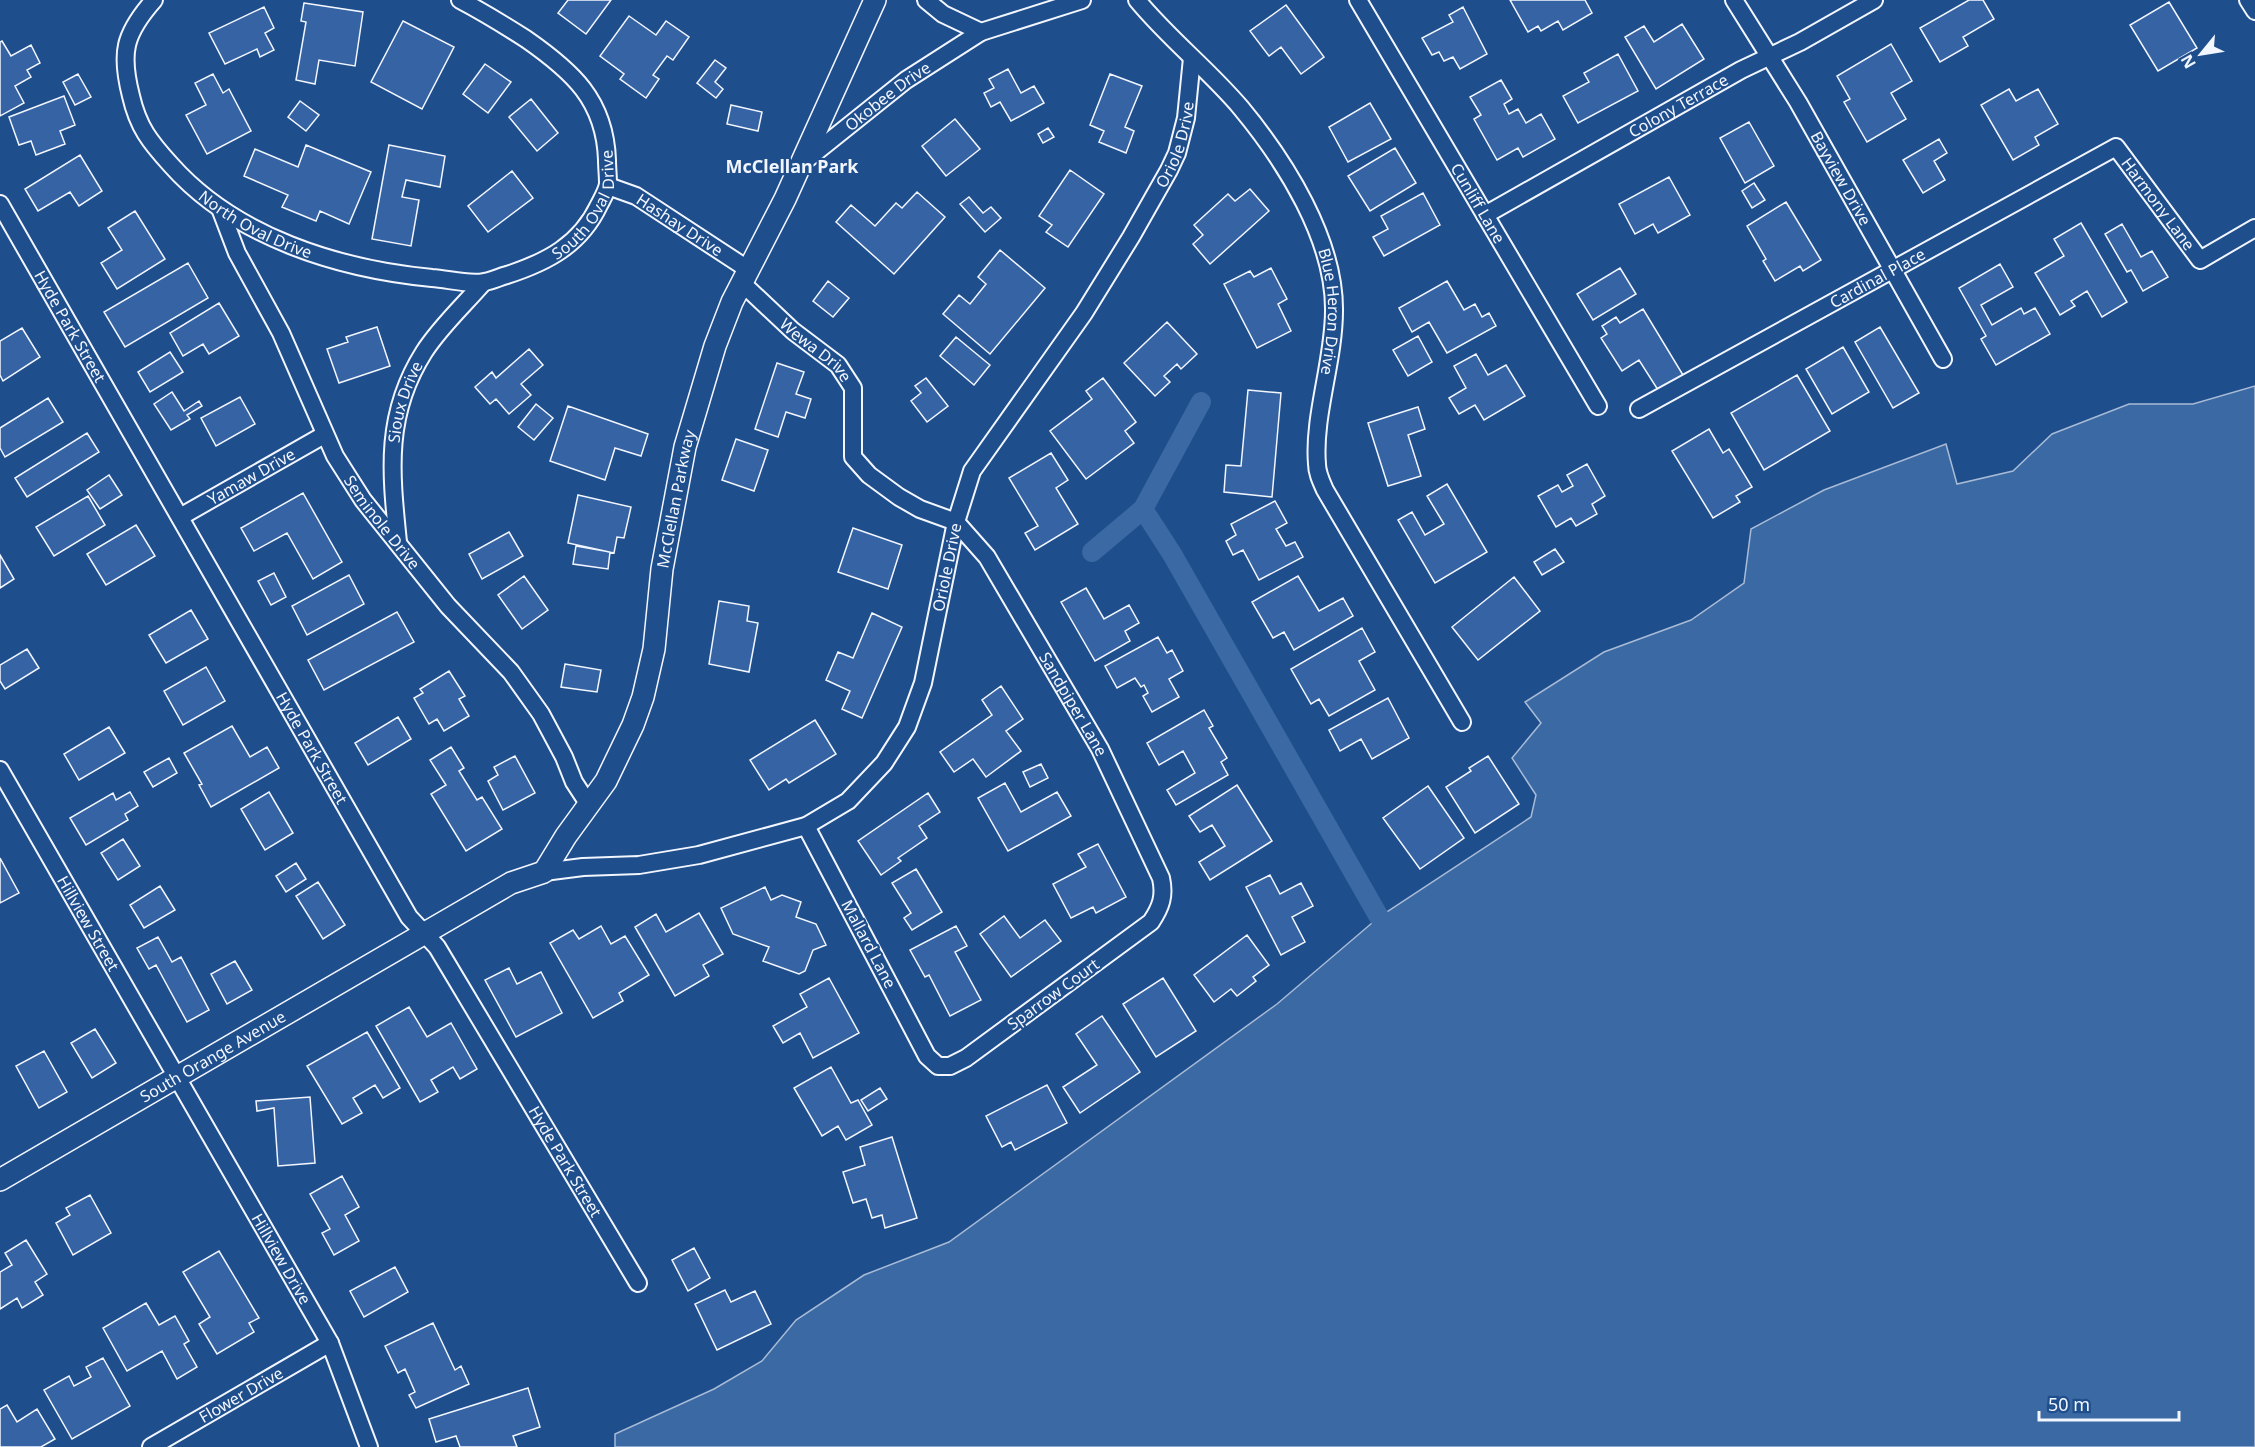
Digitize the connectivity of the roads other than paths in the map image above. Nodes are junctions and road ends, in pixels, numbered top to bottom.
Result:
1 (154, 0) edge
2 (460, 0) edge
3 (875, 0) edge
4 (1082, 0) edge
5 (1137, 0) edge
6 (1734, 0) edge
7 (1874, 0) edge
8 (2248, 0) edge
9 (928, 2) edge
10 (1362, 2) edge
11 (2255, 11) edge
12 (981, 32) junction
13 (1769, 57) junction
14 (1192, 58) junction
15 (2116, 147) joint
16 (798, 166) junction
17 (608, 186) junction
18 (0, 204) edge
19 (221, 211) junction
20 (1485, 215) junction
21 (2255, 228) edge
22 (1893, 271) junction
23 (746, 277) junction
24 (483, 283) junction
25 (1943, 359) dead end
26 (1598, 406) dead end
27 (1639, 409) dead end
28 (324, 435) junction
29 (180, 517) junction
30 (956, 522) junction
31 (398, 543) junction
32 (1462, 722) dead end
33 (0, 770) edge
34 (590, 805) junction
35 (806, 826) junction
36 (544, 872) junction
37 (1162, 901) joint
38 (424, 933) junction
39 (932, 1062) joint
40 (178, 1077) junction
41 (0, 1180) edge
42 (638, 1283) dead end
43 (330, 1343) junction
44 (151, 1447) edge
45 (369, 1447) edge

1 - 19 street, North Oval Drive
2 - 17 street, South Oval Drive
3 - 16 street, McClellan Parkway
4 - 12 street, Okobee Drive
5 - 14 street, Blue Heron Drive
6 - 13 street, Bayview Drive
7 - 13 street, Colony Terrace
8 - 11 street
9 - 12 street
10 - 20 street, Cunliff Lane
12 - 16 street, Okobee Drive
13 - 20 street, Colony Terrace
13 - 22 street, Bayview Drive
14 - 30 street, Oriole Drive
14 - 32 street, Blue Heron Drive
15 - 21 street, Harmony Lane
15 - 22 street, Cardinal Place
16 - 23 street, McClellan Parkway
17 - 23 street, Hashay Drive
17 - 24 street, South Oval Drive
18 - 29 street, Hyde Park Street
19 - 24 street, North Oval Drive
19 - 28 street, Seminole Drive
20 - 26 street, Cunliff Lane
22 - 25 street, Bayview Drive
22 - 27 street, Cardinal Place
23 - 30 street, Wewa Drive
23 - 34 street, McClellan Parkway
24 - 31 street, Sioux Drive
28 - 29 street, Yamaw Drive
28 - 31 street, Seminole Drive
29 - 38 street, Hyde Park Street
30 - 35 street, Oriole Drive
30 - 37 street, Sandpiper Lane
31 - 34 street, Seminole Drive
33 - 40 street, Hillview Street
34 - 36 street, McClellan Parkway
35 - 36 street, Oriole Drive
35 - 39 street, Mallard Lane
36 - 38 street
37 - 39 street, Sparrow Court
38 - 40 street, South Orange Avenue
38 - 42 street, Hyde Park Street
40 - 41 street, South Orange Avenue
40 - 43 street, Hillview Drive
43 - 44 street, Flower Drive
43 - 45 street, Hillview Drive

